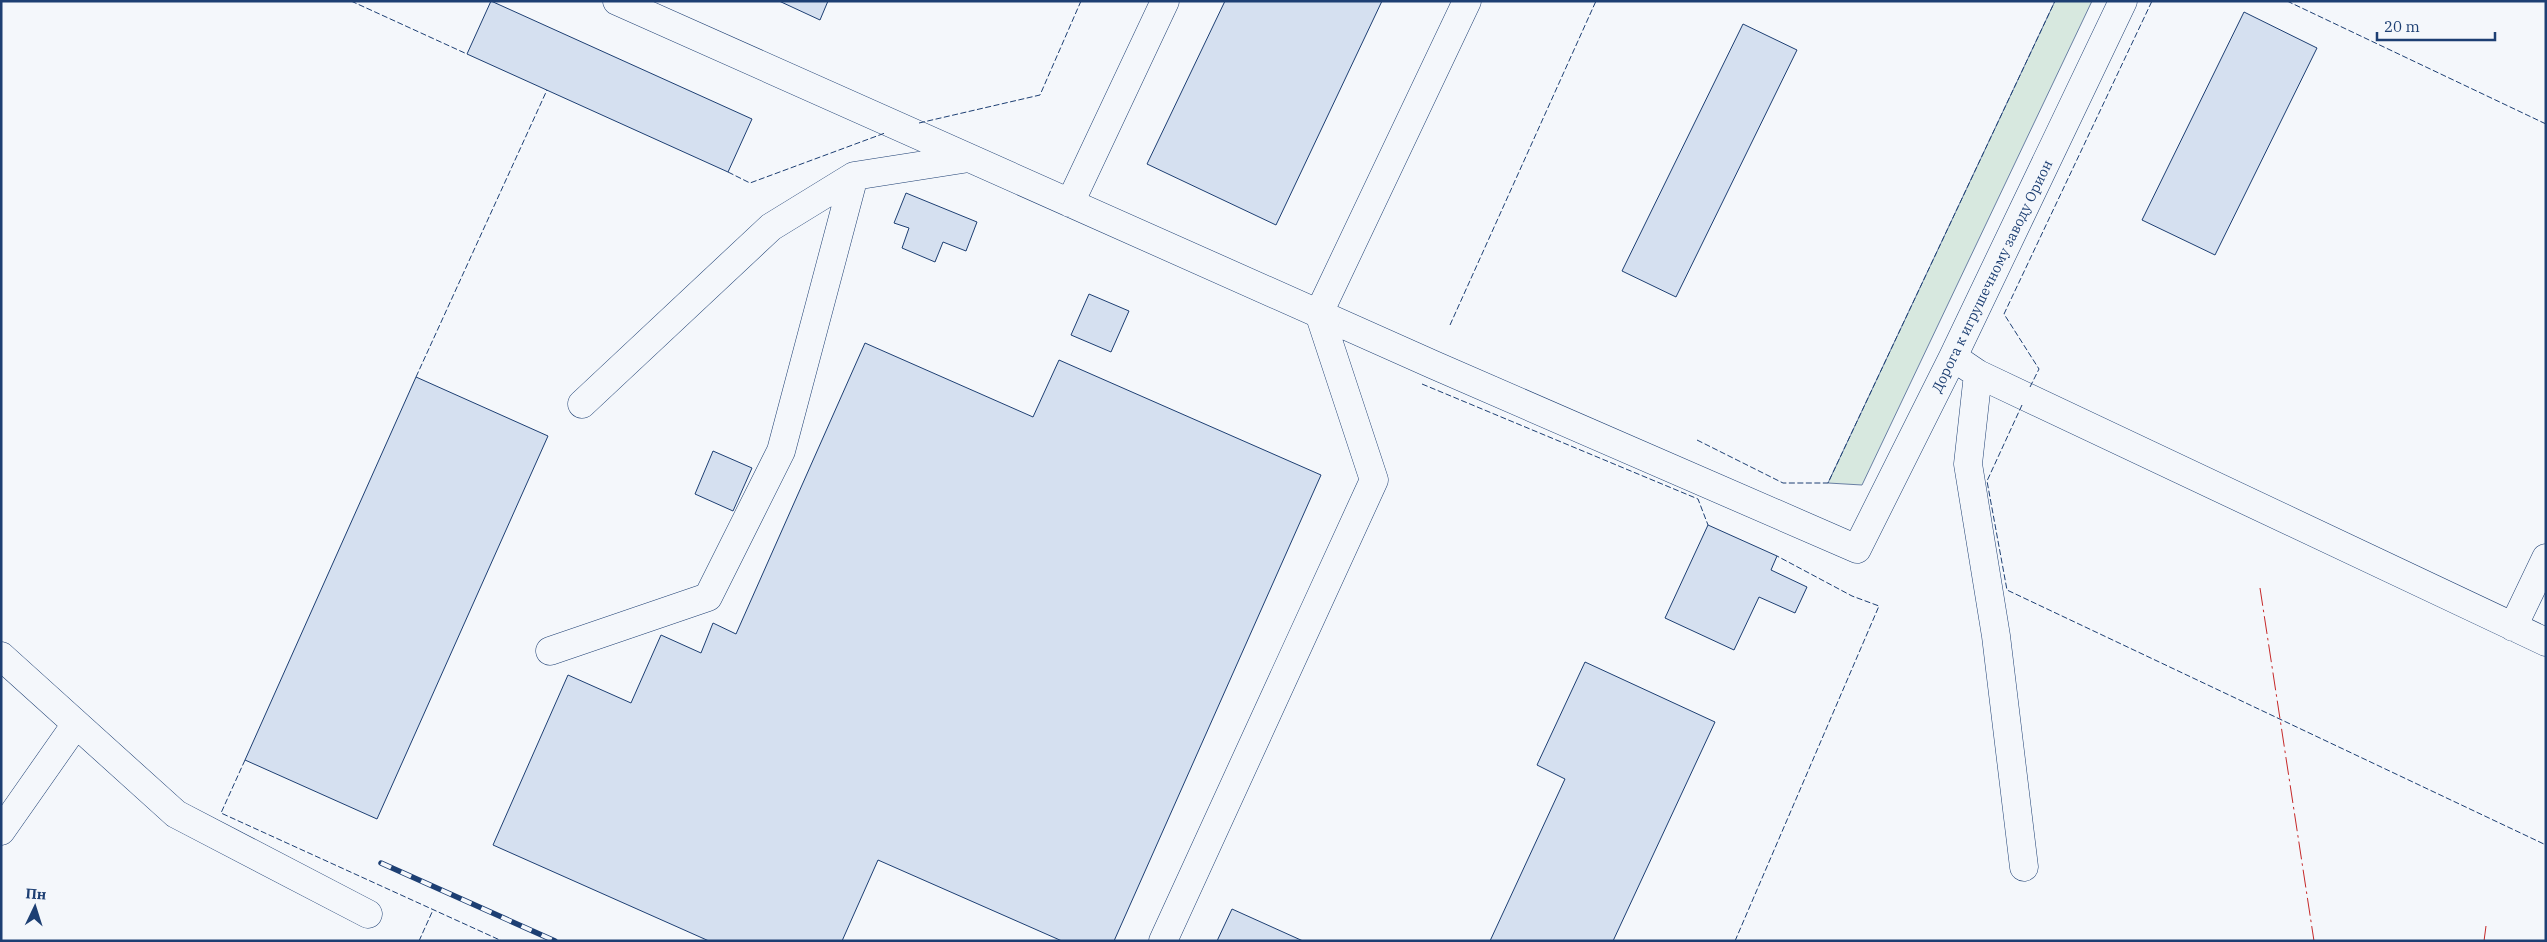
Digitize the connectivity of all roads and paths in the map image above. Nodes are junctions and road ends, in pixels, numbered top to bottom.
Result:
1 (617, 1) edge
2 (1165, 1) edge
3 (1467, 1) edge
4 (2123, 1) edge
5 (969, 158) junction
6 (854, 176) junction
7 (1070, 203) junction
8 (1319, 313) junction
9 (1953, 357) junction
10 (1978, 374) junction
11 (582, 404) dead end
12 (2546, 558) edge
13 (2513, 627) junction
14 (2546, 642) edge
15 (550, 651) dead end
16 (1, 656) edge
17 (76, 724) junction
18 (1, 831) edge
19 (2024, 867) dead end
20 (368, 914) dead end
21 (1163, 941) edge

1 - 5 street
2 - 7 street
3 - 8 street
4 - 9 street, Дорога к игрушечному заводу Орион
5 - 6 street
5 - 7 street
6 - 11 street
6 - 15 street
7 - 8 street
8 - 9 street, Дорога к игрушечному заводу Орион
8 - 21 street
9 - 10 street
10 - 13 street
10 - 19 street
12 - 13 street
13 - 14 street
16 - 17 street
17 - 18 street
17 - 20 street

